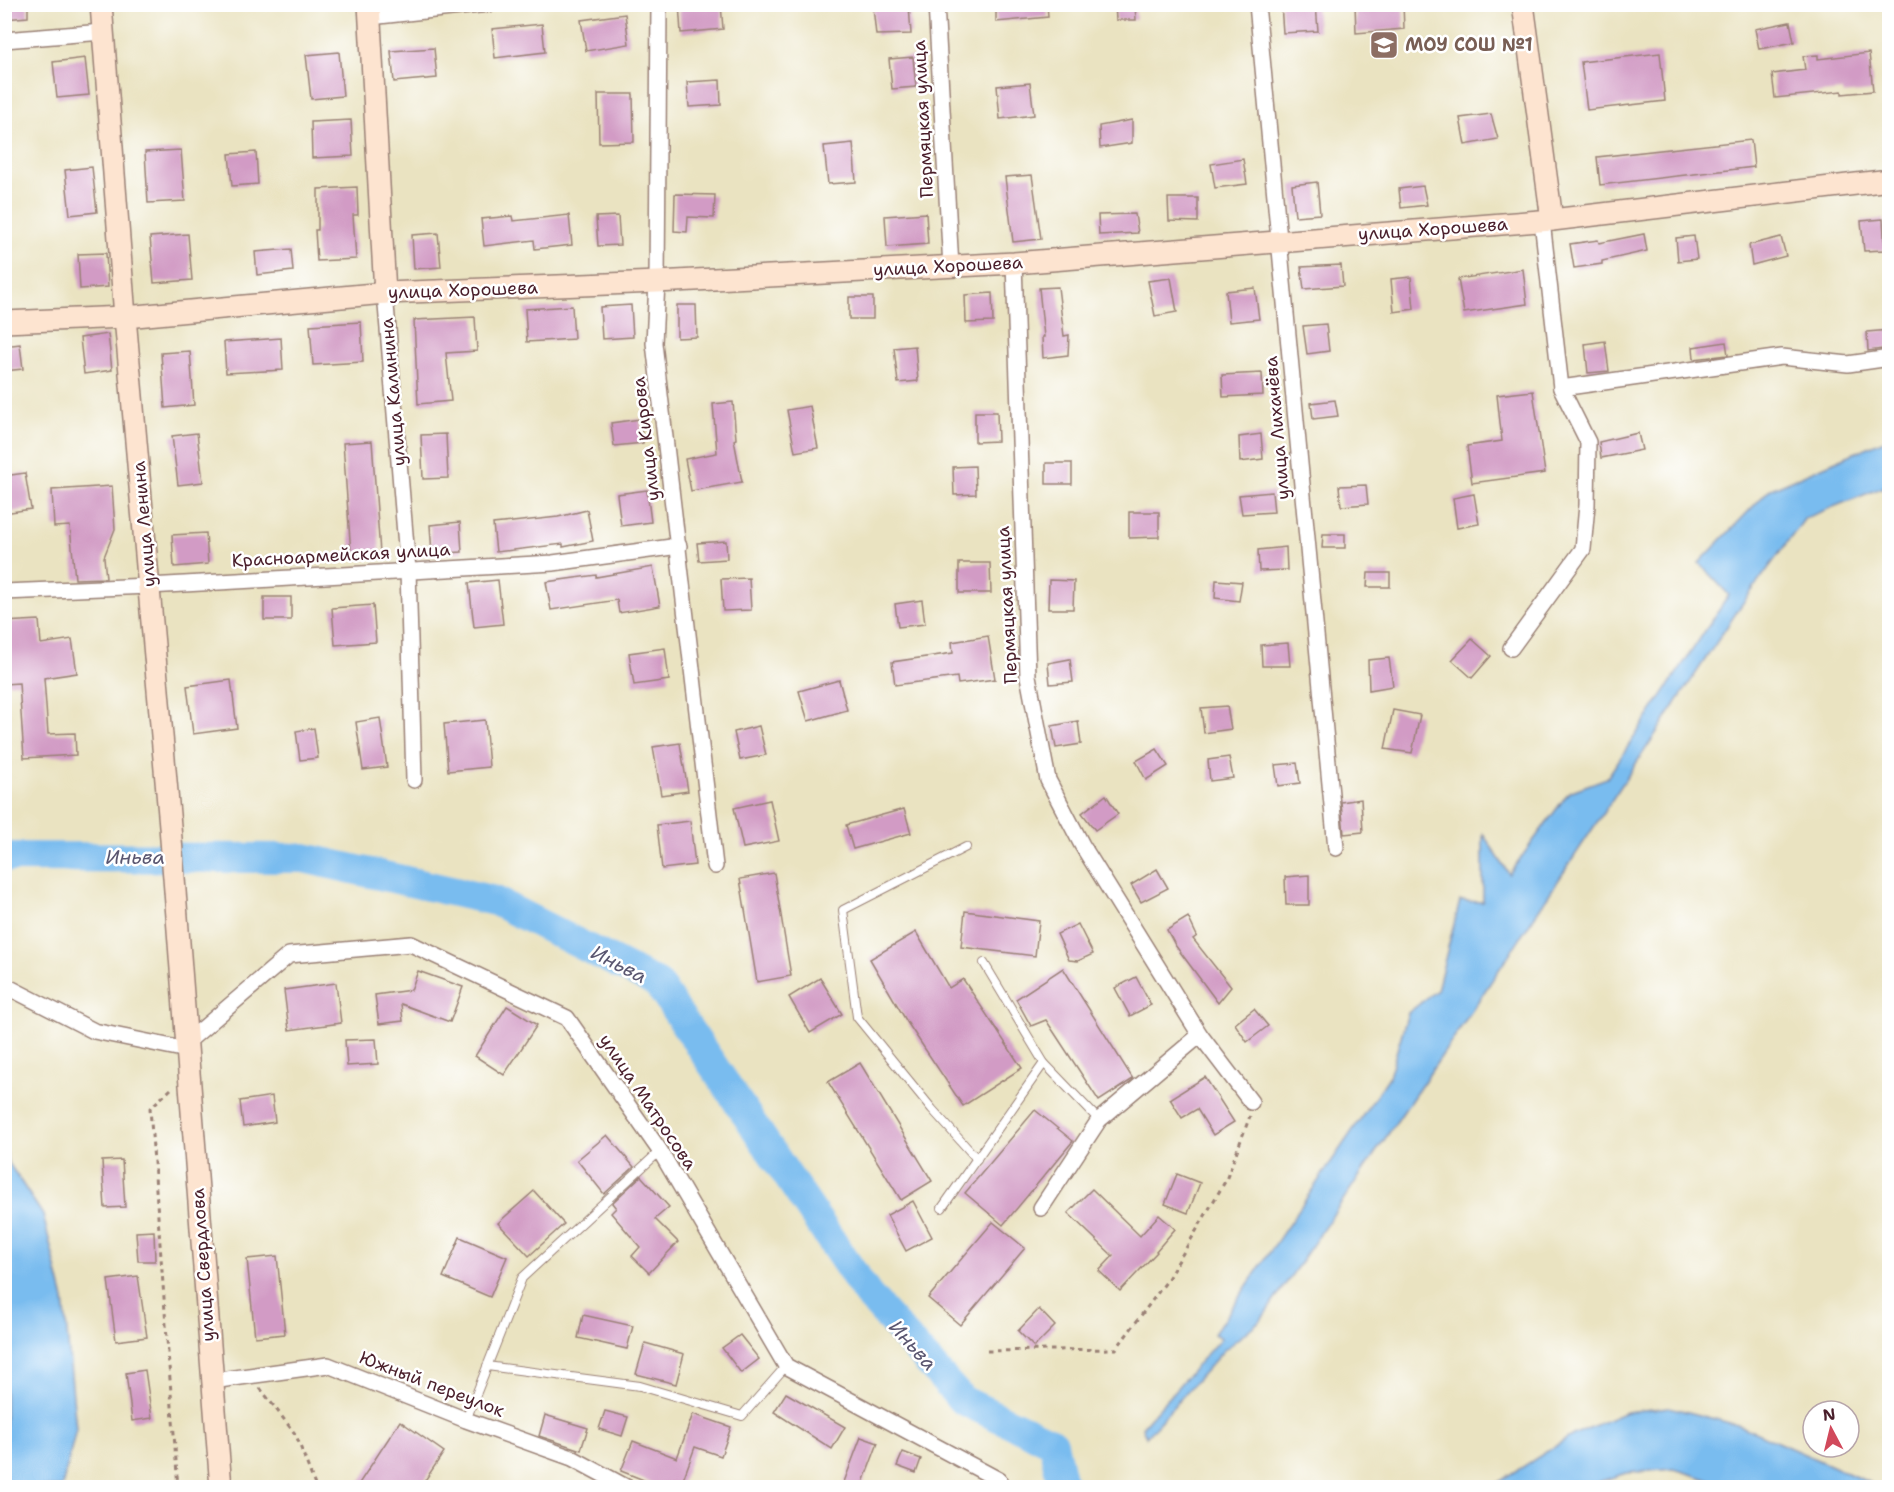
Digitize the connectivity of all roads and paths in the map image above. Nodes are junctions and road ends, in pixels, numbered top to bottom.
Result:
1 (101, 4) edge
2 (488, 4) edge
3 (659, 4) edge
4 (936, 4) edge
5 (1257, 4) edge
6 (1523, 4) edge
7 (370, 11) edge
8 (103, 32) junction
9 (4, 40) edge
10 (1890, 180) edge
11 (1547, 220) junction
12 (1279, 241) junction
13 (1014, 263) junction
14 (951, 267) junction
15 (657, 282) junction
16 (385, 293) junction
17 (125, 317) junction
18 (4, 322) edge
19 (1890, 358) edge
20 (1562, 388) junction
21 (678, 546) junction
22 (408, 570) junction
23 (149, 586) junction
24 (4, 592) edge
25 (1511, 648) dead end
26 (414, 780) dead end
27 (966, 847) dead end
28 (1336, 848) dead end
29 (715, 866) dead end
30 (984, 963) dead end
31 (4, 985) edge
32 (1200, 1035) junction
33 (186, 1046) junction
34 (1044, 1063) junction
35 (172, 1088) dead end
36 (1251, 1102) joint
37 (1100, 1120) junction
38 (660, 1151) junction
39 (977, 1160) junction
40 (942, 1208) dead end
41 (1041, 1208) dead end
42 (987, 1352) dead end
43 (488, 1366) junction
44 (786, 1366) junction
45 (250, 1376) junction
46 (212, 1381) junction
47 (466, 1420) junction
48 (178, 1488) edge
49 (221, 1488) edge
50 (316, 1488) edge
51 (628, 1488) edge
52 (1000, 1488) edge

1 - 8 street, улица Ленина
2 - 7 street
3 - 15 street, улица Кирова
4 - 14 street, Пермяцкая улица
5 - 12 street, улица Лихачёва
6 - 11 street
7 - 16 street, улица Калинина
8 - 9 street
8 - 17 street, улица Ленина
10 - 11 street, улица Хорошева
11 - 12 street, улица Хорошева
11 - 20 street
12 - 13 street, улица Хорошева
12 - 28 street, улица Лихачёва
13 - 14 street, улица Хорошева
13 - 32 street, Пермяцкая улица
14 - 15 street, улица Хорошева
15 - 16 street, улица Хорошева
15 - 21 street, улица Кирова
16 - 17 street, улица Хорошева
16 - 22 street, улица Калинина
17 - 18 street, улица Хорошева
17 - 23 street, улица Ленина
19 - 20 street
20 - 25 street
21 - 22 street, Красноармейская улица
21 - 29 street, улица Кирова
22 - 23 street, Красноармейская улица
22 - 26 street, улица Калинина
23 - 24 street, Красноармейская улица
23 - 33 street, улица Ленина
27 - 39 lane
30 - 34 lane
31 - 33 street
32 - 36 street, Пермяцкая улица
32 - 37 street
33 - 38 street, улица Матросова
33 - 46 street, улица Свердлова
34 - 37 lane
34 - 39 lane
35 - 48 path
36 - 42 path
37 - 41 street
38 - 43 lane
38 - 44 street, улица Матросова
39 - 40 lane
43 - 44 lane
43 - 47 lane
44 - 52 street
45 - 46 street, Южный переулок
45 - 47 street, Южный переулок
45 - 50 path
46 - 49 street, улица Свердлова
47 - 51 street, Южный переулок

